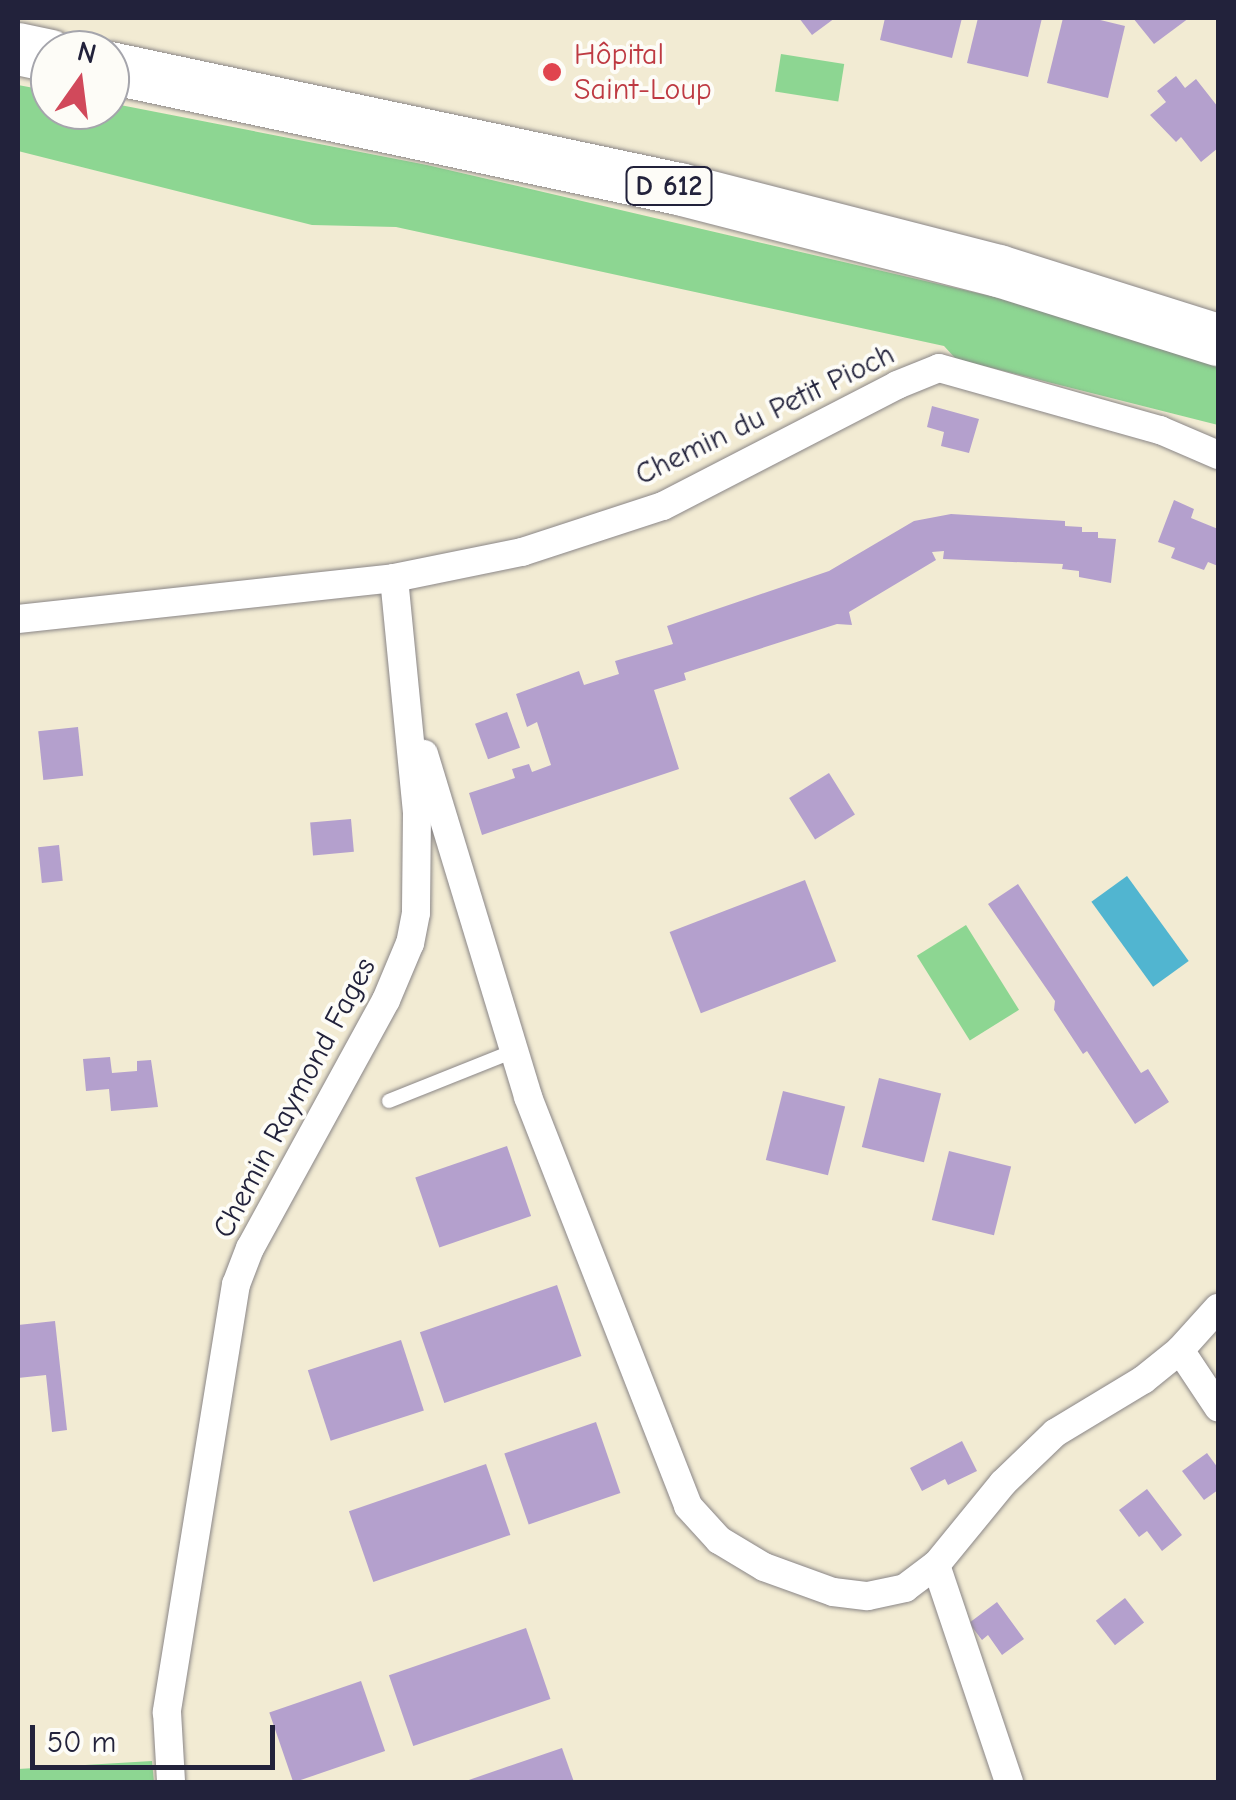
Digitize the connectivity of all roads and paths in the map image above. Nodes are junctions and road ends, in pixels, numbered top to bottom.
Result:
1 (130, 72) edge
2 (1218, 340) edge
3 (1218, 455) edge
4 (394, 578) junction
5 (18, 618) edge
6 (408, 700) junction
7 (514, 1051) junction
8 (389, 1101) dead end
9 (1218, 1308) edge
10 (1180, 1350) junction
11 (1218, 1407) edge
12 (936, 1565) junction
13 (171, 1782) edge
14 (1008, 1782) edge

1 - 2 highway, D 612
3 - 4 street, Chemin du Petit Pioch
4 - 5 street
4 - 6 street, Chemin Raymond Fages
6 - 7 street
6 - 13 street, Chemin Raymond Fages
7 - 8 lane
7 - 12 street
9 - 10 street
10 - 11 street
10 - 12 street
12 - 14 street

